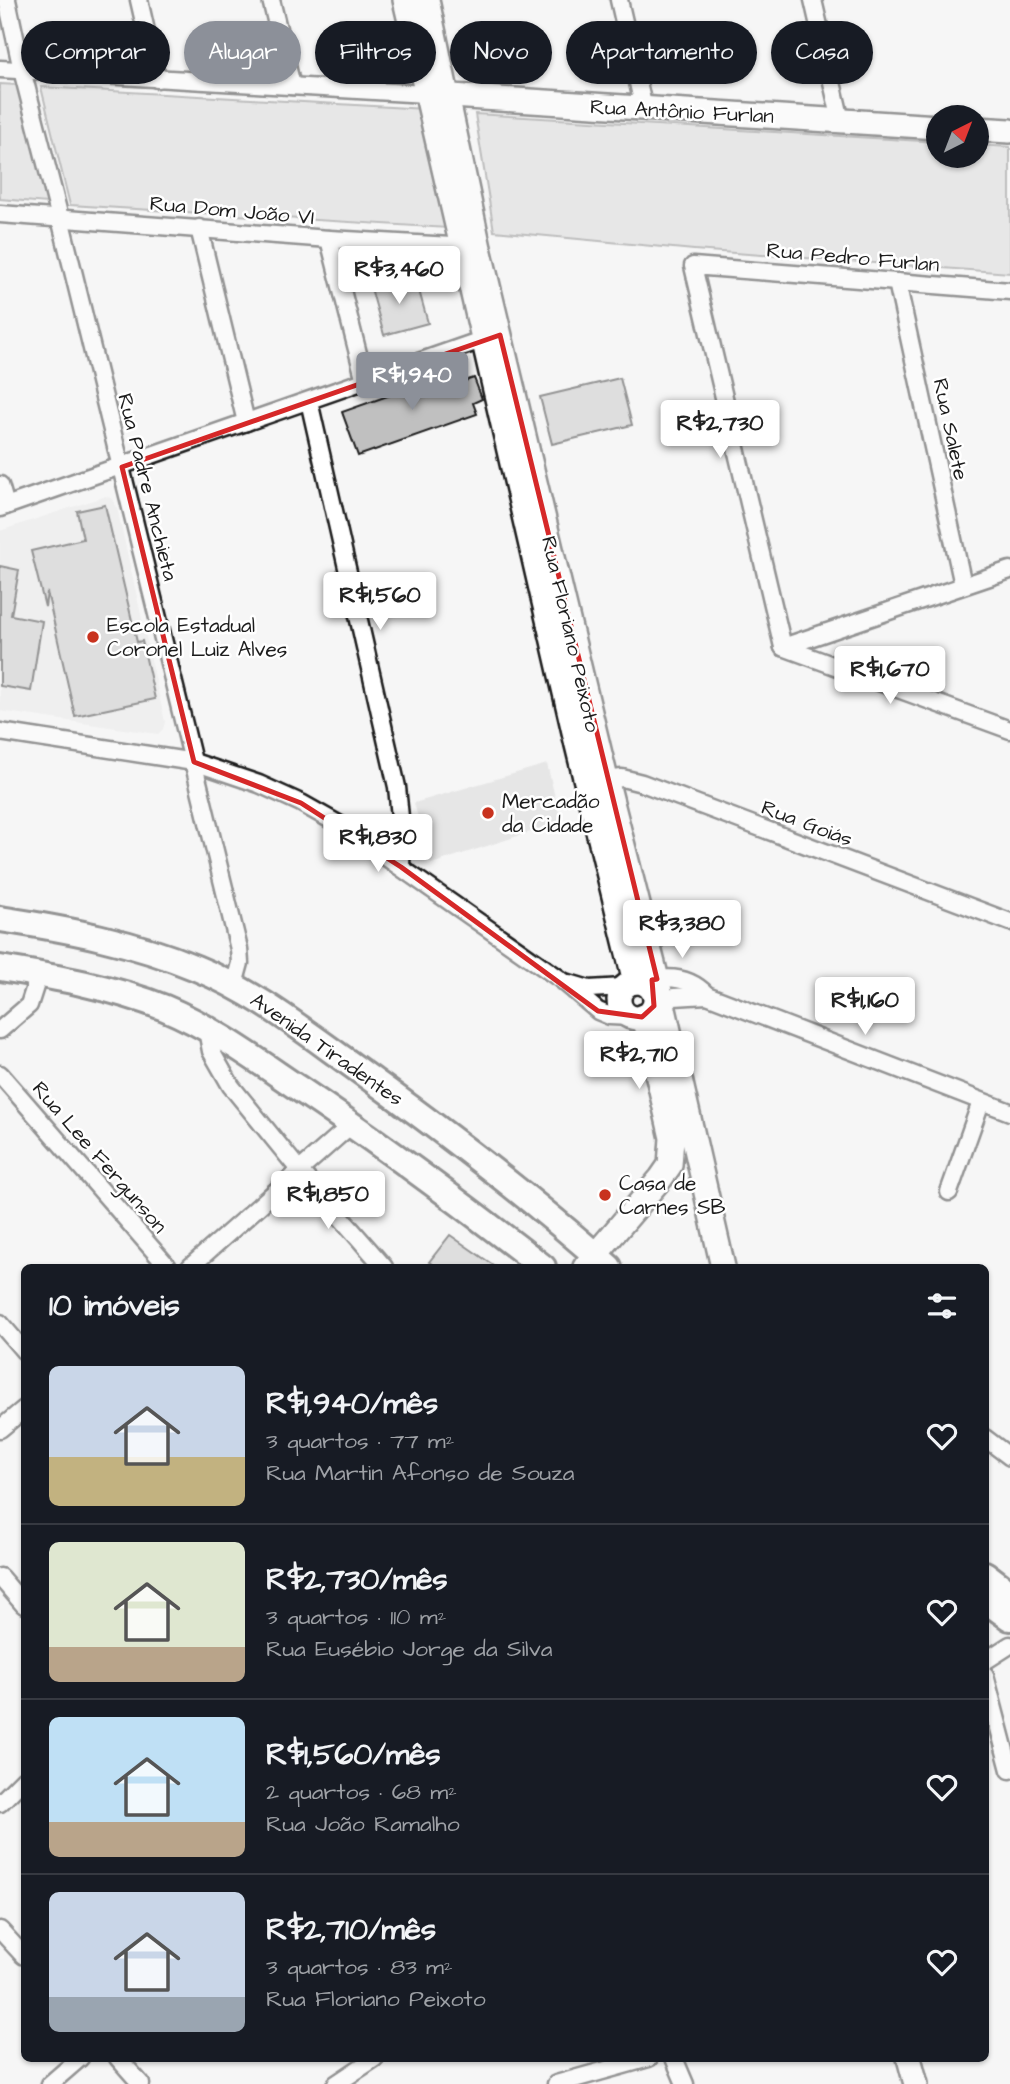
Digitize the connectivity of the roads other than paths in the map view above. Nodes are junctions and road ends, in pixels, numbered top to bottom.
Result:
1 (7, 0) edge
2 (139, 0) edge
3 (271, 0) edge
4 (405, 0) edge
5 (427, 0) edge
6 (619, 0) edge
7 (813, 0) edge
8 (144, 21) edge
9 (21, 65) edge
10 (0, 69) edge
11 (21, 70) edge
12 (170, 80) edge
13 (26, 84) edge
14 (292, 86) junction
15 (438, 95) junction
16 (644, 109) junction
17 (841, 121) junction
18 (926, 126) edge
19 (989, 130) edge
20 (1010, 131) edge
21 (0, 214) edge
22 (61, 218) junction
23 (199, 228) junction
24 (329, 239) junction
25 (470, 247) junction
26 (897, 282) junction
27 (1010, 291) edge
28 (491, 337) junction
29 (365, 381) junction
30 (309, 401) junction
31 (246, 422) junction
32 (122, 467) junction
33 (0, 485) edge
34 (3, 507) edge
35 (1010, 570) edge
36 (963, 585) junction
37 (783, 647) junction
38 (1010, 730) edge
39 (0, 732) edge
40 (194, 762) junction
41 (596, 781) junction
42 (401, 867) junction
43 (0, 919) edge
44 (1010, 922) edge
45 (0, 968) edge
46 (39, 974) junction
47 (563, 981) junction
48 (639, 983) junction
49 (234, 985) junction
50 (707, 995) junction
51 (647, 1012) junction
52 (0, 1030) edge
53 (207, 1030) junction
54 (0, 1074) edge
55 (981, 1102) junction
56 (1010, 1112) edge
57 (352, 1124) junction
58 (670, 1165) junction
59 (300, 1171) junction
60 (701, 1176) junction
61 (949, 1192) dead end
62 (596, 1263) edge
63 (166, 1264) edge
64 (193, 1264) edge
65 (381, 1264) edge
66 (539, 1264) edge
67 (722, 1264) edge
68 (0, 1323) edge
69 (21, 1348) edge
70 (21, 1412) edge
71 (0, 1429) edge
72 (989, 1441) edge
73 (1010, 1457) edge
74 (0, 1577) edge
75 (989, 1577) edge
76 (1010, 1593) edge
77 (21, 1602) edge
78 (989, 1603) edge
79 (1010, 1618) edge
80 (1010, 1644) edge
81 (989, 1658) edge
82 (989, 1690) edge
83 (1010, 1770) edge
84 (21, 1782) edge
85 (0, 1803) edge
86 (0, 1930) edge
87 (21, 1953) edge
88 (75, 2062) edge
89 (122, 2062) edge
90 (369, 2062) edge
91 (622, 2062) edge
92 (676, 2062) edge
93 (910, 2062) edge
94 (50, 2084) edge
95 (141, 2084) edge
96 (336, 2084) edge
97 (556, 2084) edge
98 (685, 2084) edge
99 (916, 2084) edge

1 - 9 street, Rua Padre Anchieta
2 - 8 street
3 - 14 street
4 - 15 main road, Rua Floriano Peixoto
5 - 15 main road, Rua Floriano Peixoto
6 - 16 street
7 - 17 street
10 - 11 street
12 - 14 street
13 - 22 street, Rua Padre Anchieta
14 - 15 street
15 - 16 main road, Rua Antônio Furlan
15 - 25 main road, Rua Floriano Peixoto
16 - 17 main road, Rua Antônio Furlan
17 - 18 main road, Rua Antônio Furlan
19 - 20 main road
21 - 22 street, Rua Dom João VI
22 - 23 street, Rua Dom João VI
22 - 32 street, Rua Padre Anchieta
23 - 24 street, Rua Dom João VI
23 - 31 street
24 - 25 street, Rua Dom João VI
24 - 29 street
25 - 28 main road, Rua Floriano Peixoto
26 - 27 street, Rua Pedro Furlan
26 - 36 street, Rua Salete
26 - 37 street, Rua Pedro Furlan
28 - 29 street
28 - 41 main road, Rua Floriano Peixoto
29 - 30 street
30 - 31 street
30 - 42 street
31 - 32 street
32 - 34 street
32 - 40 street, Rua Padre Anchieta
33 - 34 street
35 - 36 street
36 - 37 street
37 - 38 street
39 - 40 street
40 - 42 street
40 - 49 street, Rua Padre Anchieta
41 - 44 street, Rua Goiás
41 - 48 main road, Rua Floriano Peixoto
42 - 47 street
43 - 49 main road, Avenida Tiradentes
45 - 46 main road
46 - 52 street
46 - 53 main road
47 - 48 street
47 - 51 street
48 - 50 street
48 - 51 main road, Rua Floriano Peixoto
48 - 51 main road
49 - 62 main road, Avenida Tiradentes
50 - 51 street
50 - 55 street
51 - 58 main road, Rua Floriano Peixoto
51 - 60 main road, Rua Floriano Peixoto
53 - 57 main road
53 - 59 street
54 - 63 street, Rua Lee Fergunson
55 - 56 street
55 - 61 street
57 - 59 street
57 - 66 main road
58 - 60 main road
58 - 62 main road
59 - 64 street
59 - 65 street
60 - 67 main road, Rua Floriano Peixoto
68 - 69 street
70 - 71 street
72 - 73 street
74 - 77 street
75 - 76 main road
78 - 79 main road
80 - 81 street
82 - 83 street
84 - 85 street
86 - 87 street
88 - 94 street
89 - 95 street
90 - 96 street
91 - 97 street
92 - 98 street
93 - 99 main road

